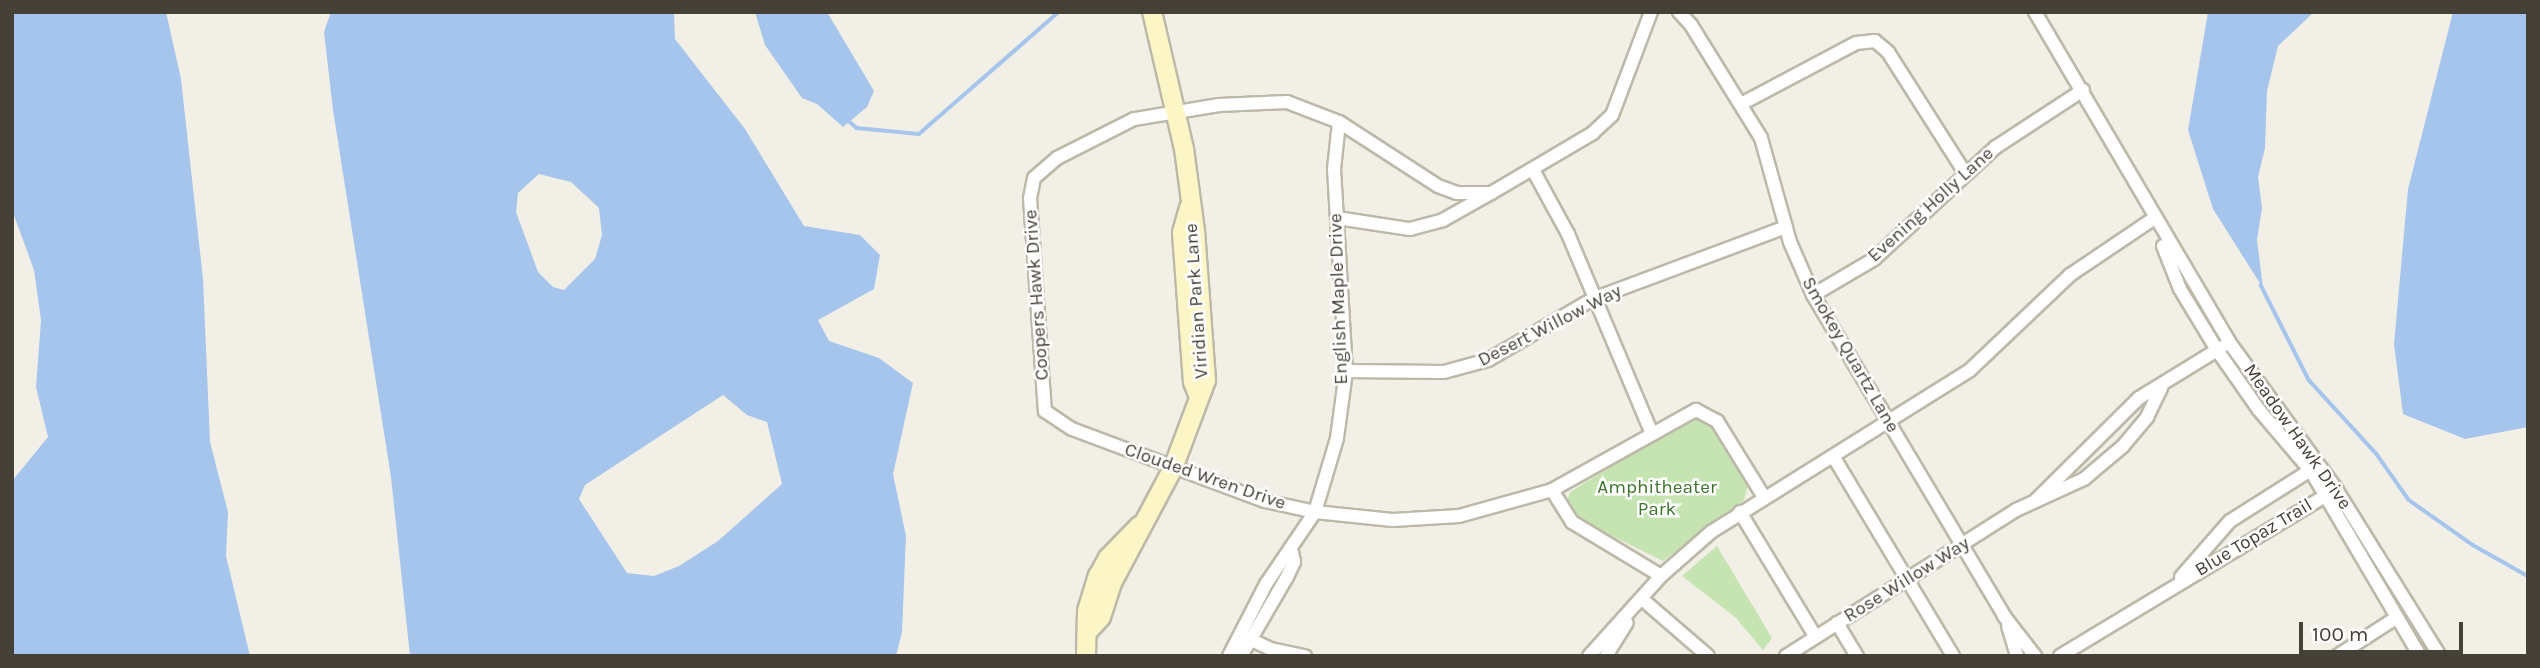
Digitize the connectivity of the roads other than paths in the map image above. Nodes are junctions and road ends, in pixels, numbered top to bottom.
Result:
1 (1152, 12) edge
2 (1651, 12) edge
3 (1679, 12) edge
4 (2035, 12) edge
5 (2083, 90) junction
6 (1741, 104) junction
7 (1178, 111) junction
8 (1339, 122) junction
9 (1534, 170) junction
10 (1965, 173) junction
11 (1491, 193) junction
12 (1337, 218) junction
13 (2154, 219) junction
14 (1786, 228) junction
15 (1813, 295) junction
16 (1593, 299) junction
17 (2230, 342) junction
18 (2217, 350) junction
19 (1346, 371) junction
20 (2161, 388) junction
21 (1045, 411) joint
22 (1889, 423) junction
23 (1652, 434) junction
24 (1833, 456) junction
25 (1173, 468) junction
26 (2315, 468) junction
27 (1552, 490) junction
28 (2331, 492) junction
29 (1764, 497) junction
30 (2030, 506) junction
31 (1315, 512) junction
32 (1740, 512) junction
33 (1963, 545) junction
34 (1661, 576) junction
35 (1908, 578) junction
36 (2171, 588) junction
37 (1642, 599) junction
38 (2004, 616) junction
39 (2396, 618) junction
40 (1837, 624) junction
41 (1815, 636) junction
42 (1244, 637) junction
43 (1086, 656) edge
44 (1229, 656) edge
45 (1241, 656) edge
46 (1306, 656) edge
47 (1589, 656) edge
48 (1606, 656) edge
49 (1708, 656) edge
50 (1786, 656) edge
51 (1857, 656) edge
52 (1953, 656) edge
53 (2017, 656) edge
54 (2035, 656) edge
55 (2060, 656) edge
56 (2337, 656) edge
57 (2420, 656) edge
58 (2440, 656) edge

1 - 7 street, Viridian Park Lane
2 - 9 street
3 - 6 street, Smokey Quartz Lane
4 - 5 street, Meadow Hawk Drive
5 - 10 street, Evening Holly Lane
5 - 13 street, Meadow Hawk Drive
6 - 10 street
6 - 14 street, Smokey Quartz Lane
7 - 8 street, Coopers Hawk Drive
7 - 21 street, Coopers Hawk Drive
7 - 25 street, Viridian Park Lane
8 - 11 street, Coopers Hawk Drive
8 - 12 street, English Maple Drive
9 - 11 street
9 - 16 street
10 - 15 street, Evening Holly Lane
11 - 12 street
12 - 19 street, English Maple Drive
13 - 17 street, Meadow Hawk Drive
13 - 18 street, Meadow Hawk Drive
13 - 22 street
14 - 15 street, Smokey Quartz Lane
14 - 16 street, Desert Willow Way
15 - 22 street, Smokey Quartz Lane
16 - 19 street, Desert Willow Way
16 - 23 street
17 - 18 street, Rose Willow Way
17 - 26 street, Meadow Hawk Drive
18 - 20 street, Rose Willow Way
18 - 26 street, Meadow Hawk Drive
19 - 31 street, English Maple Drive
20 - 30 street, Rose Willow Way
20 - 30 street, Rose Willow Way
21 - 25 street, Clouded Wren Drive
22 - 24 street
22 - 33 street, Smokey Quartz Lane
23 - 27 street, Clouded Wren Drive
23 - 29 street, Clouded Wren Drive
24 - 29 street
24 - 35 street
25 - 31 street, Clouded Wren Drive
25 - 43 street, Viridian Park Lane
26 - 28 street, Meadow Hawk Drive
26 - 36 street, Blue Topaz Trail
27 - 31 street, Clouded Wren Drive
27 - 34 street
28 - 36 street, Blue Topaz Trail
28 - 39 street, Meadow Hawk Drive
28 - 58 street, Meadow Hawk Drive
29 - 32 street
30 - 33 street, Rose Willow Way
31 - 42 street, English Maple Drive
32 - 34 street
32 - 41 street
33 - 35 street, Rose Willow Way
33 - 38 street, Smokey Quartz Lane
34 - 37 street
35 - 40 street, Rose Willow Way
35 - 52 street
36 - 55 street, Blue Topaz Trail
37 - 47 street
37 - 48 street
37 - 49 street
38 - 53 street, Smokey Quartz Lane
38 - 54 street, Smokey Quartz Lane
39 - 56 street
39 - 57 street, Meadow Hawk Drive
40 - 41 street, Rose Willow Way
40 - 51 street
41 - 50 street, Rose Willow Way
42 - 44 street, English Maple Drive
42 - 45 street, English Maple Drive
42 - 46 street

